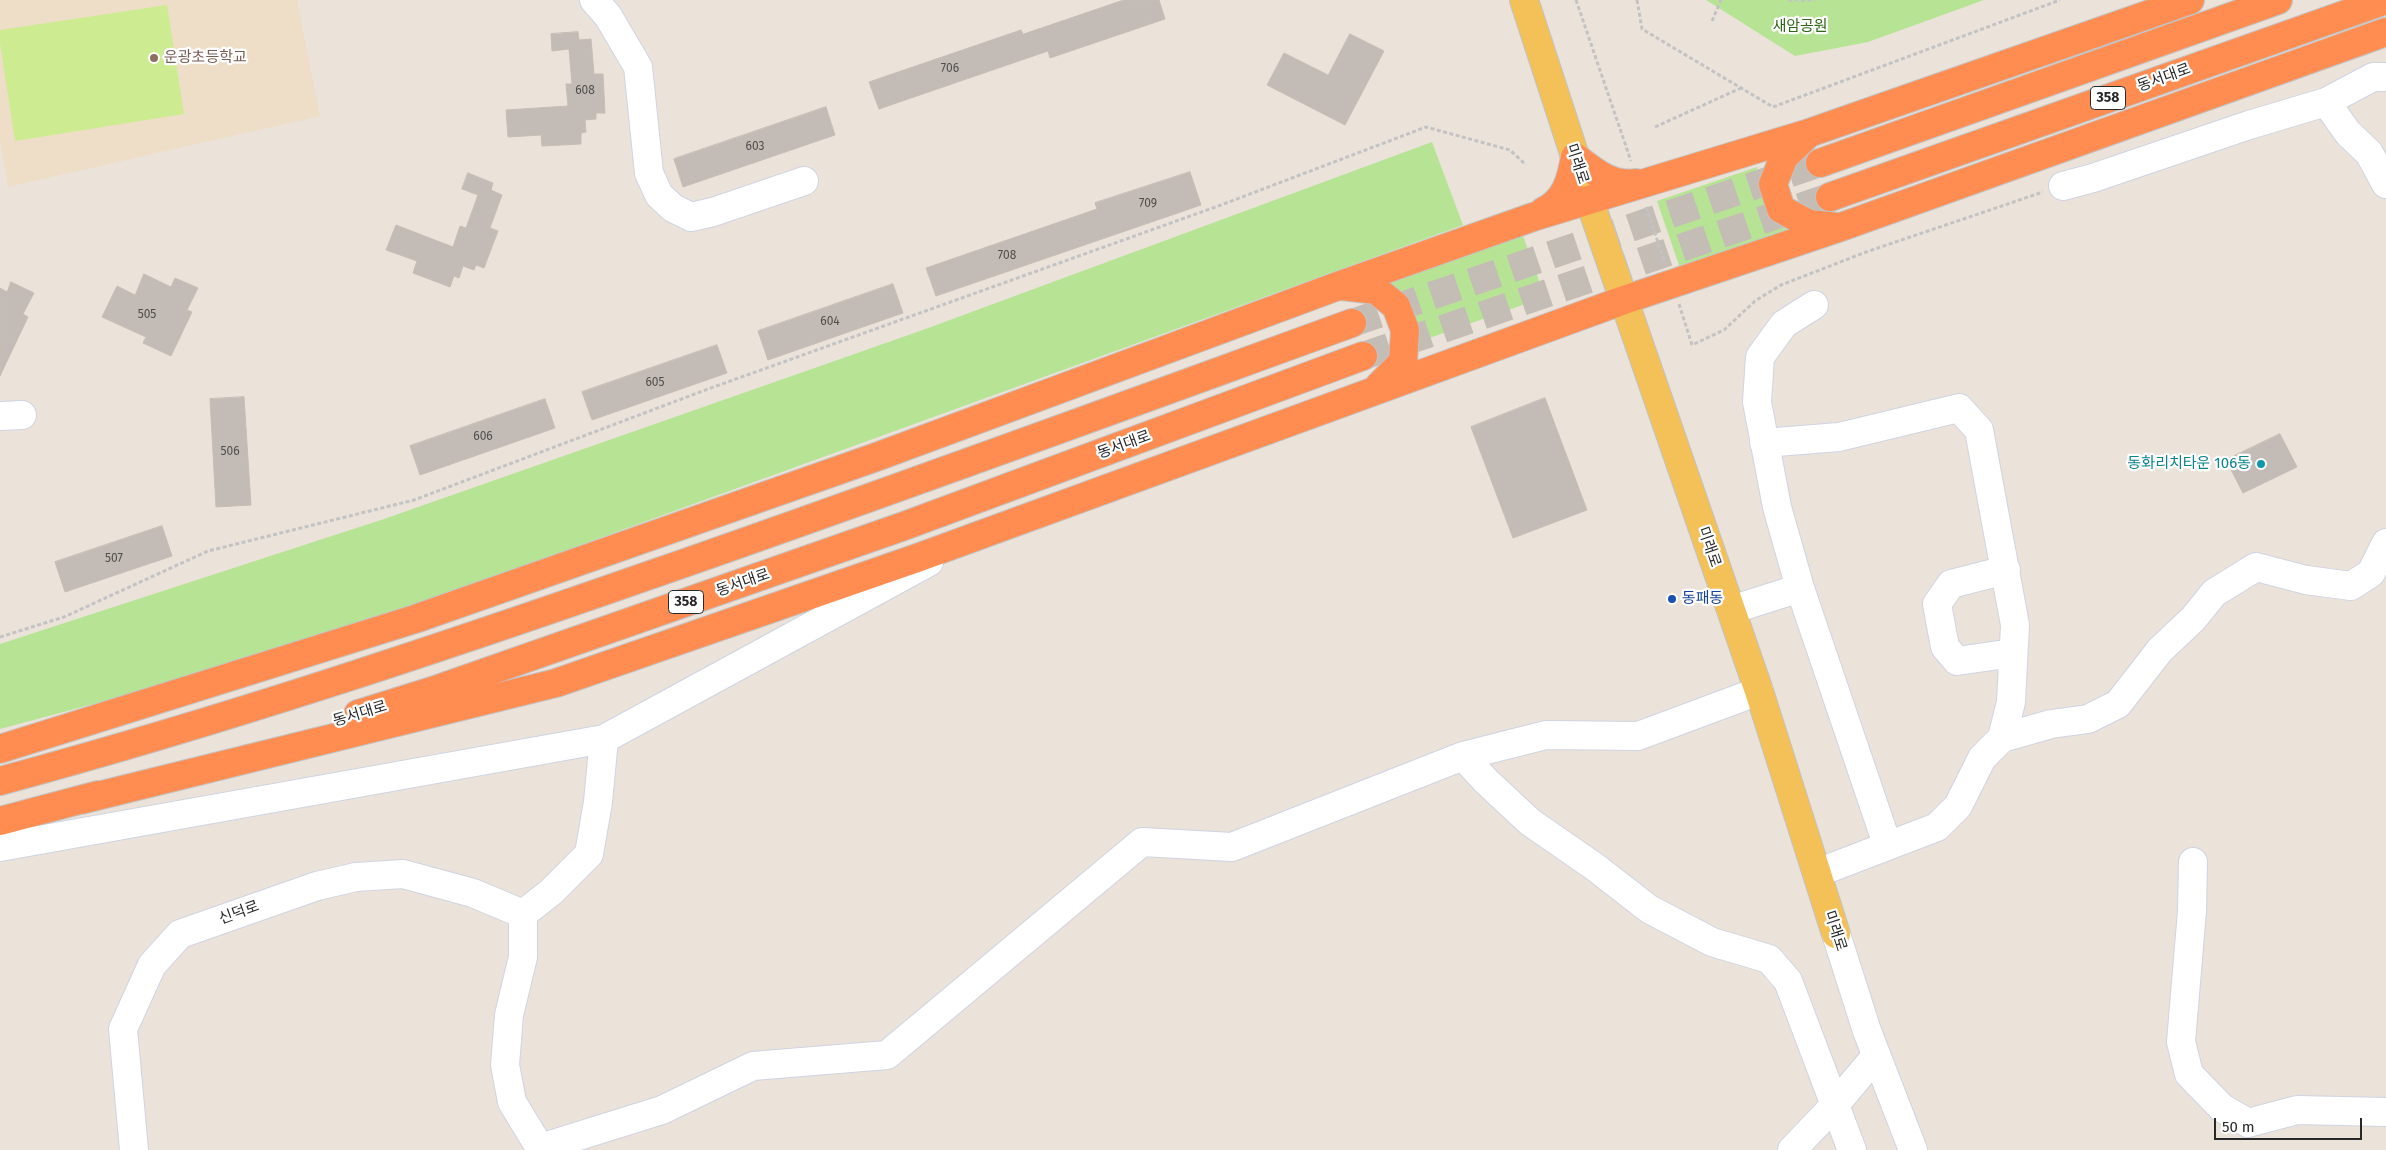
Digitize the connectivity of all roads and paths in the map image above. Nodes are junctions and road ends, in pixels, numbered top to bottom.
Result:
1 (594, 0) edge
2 (1524, 0) edge
3 (1637, 0) edge
4 (1721, 0) edge
5 (1788, 0) edge
6 (1815, 0) edge
7 (2060, 0) edge
8 (2190, 0) edge
9 (2278, 0) edge
10 (2386, 0) edge
11 (1712, 21) dead end
12 (2386, 32) edge
13 (2386, 77) edge
14 (1741, 88) junction
15 (2326, 102) junction
16 (1655, 127) dead end
17 (1809, 133) junction
18 (1575, 157) junction
19 (1820, 163) tunnel mouth
20 (1526, 165) dead end
21 (1653, 180) junction
22 (804, 181) dead end
23 (2386, 184) edge
24 (2063, 186) dead end
25 (1830, 197) tunnel mouth
26 (1589, 199) junction
27 (1533, 217) junction
28 (1841, 227) junction
29 (1338, 286) junction
30 (1624, 300) junction
31 (1814, 305) dead end
32 (1352, 323) tunnel mouth
33 (1363, 356) tunnel mouth
34 (1374, 390) junction
35 (1764, 443) junction
36 (976, 536) junction
37 (2386, 543) edge
38 (2006, 570) junction
39 (2379, 576) edge
40 (1800, 588) junction
41 (1731, 610) junction
42 (0, 637) edge
43 (2013, 653) junction
44 (1759, 691) junction
45 (2002, 738) junction
46 (604, 739) junction
47 (0, 749) edge
48 (1463, 756) junction
49 (0, 781) edge
50 (81, 800) junction
51 (0, 821) edge
52 (1887, 844) junction
53 (0, 847) edge
54 (2193, 862) dead end
55 (1816, 873) junction
56 (523, 914) junction
57 (1836, 934) joint
58 (1876, 1056) junction
59 (1834, 1106) junction
60 (2386, 1112) edge
61 (134, 1150) edge
62 (1792, 1150) edge
63 (1852, 1150) edge
64 (1913, 1150) edge

1 - 22 street
2 - 18 main road, 미래로
3 - 14 path
4 - 11 path
5 - 6 path
7 - 14 path
8 - 17 highway
9 - 19 highway, 358
10 - 25 highway, 동서대로 / 358
12 - 28 highway
13 - 15 street
14 - 16 path
15 - 23 street
15 - 24 street
17 - 21 highway
17 - 28 highway
18 - 21 highway
18 - 26 main road, 미래로
18 - 27 highway
20 - 42 path
21 - 26 highway
26 - 27 highway
26 - 30 main road, 미래로
27 - 29 highway
28 - 30 highway
29 - 34 highway
29 - 47 highway
30 - 34 highway
30 - 41 main road, 미래로
31 - 35 street
32 - 49 highway, 358
33 - 50 highway, 동서대로 / 358
34 - 36 highway
35 - 38 street
35 - 40 street
36 - 46 street
36 - 50 highway
37 - 39 street
38 - 43 street
38 - 43 street
39 - 45 street
40 - 41 street
40 - 52 street
41 - 44 main road, 미래로
43 - 45 street
44 - 48 street
44 - 55 main road, 미래로
45 - 52 street
46 - 53 street
46 - 56 street
48 - 56 street
48 - 59 street
50 - 51 highway, 동서대로 / 358
52 - 55 street
54 - 60 street
55 - 57 main road, 미래로
56 - 61 street, 신덕로
57 - 58 street, 미래로
58 - 59 street
58 - 64 street, 미래로
59 - 62 street
59 - 63 street

